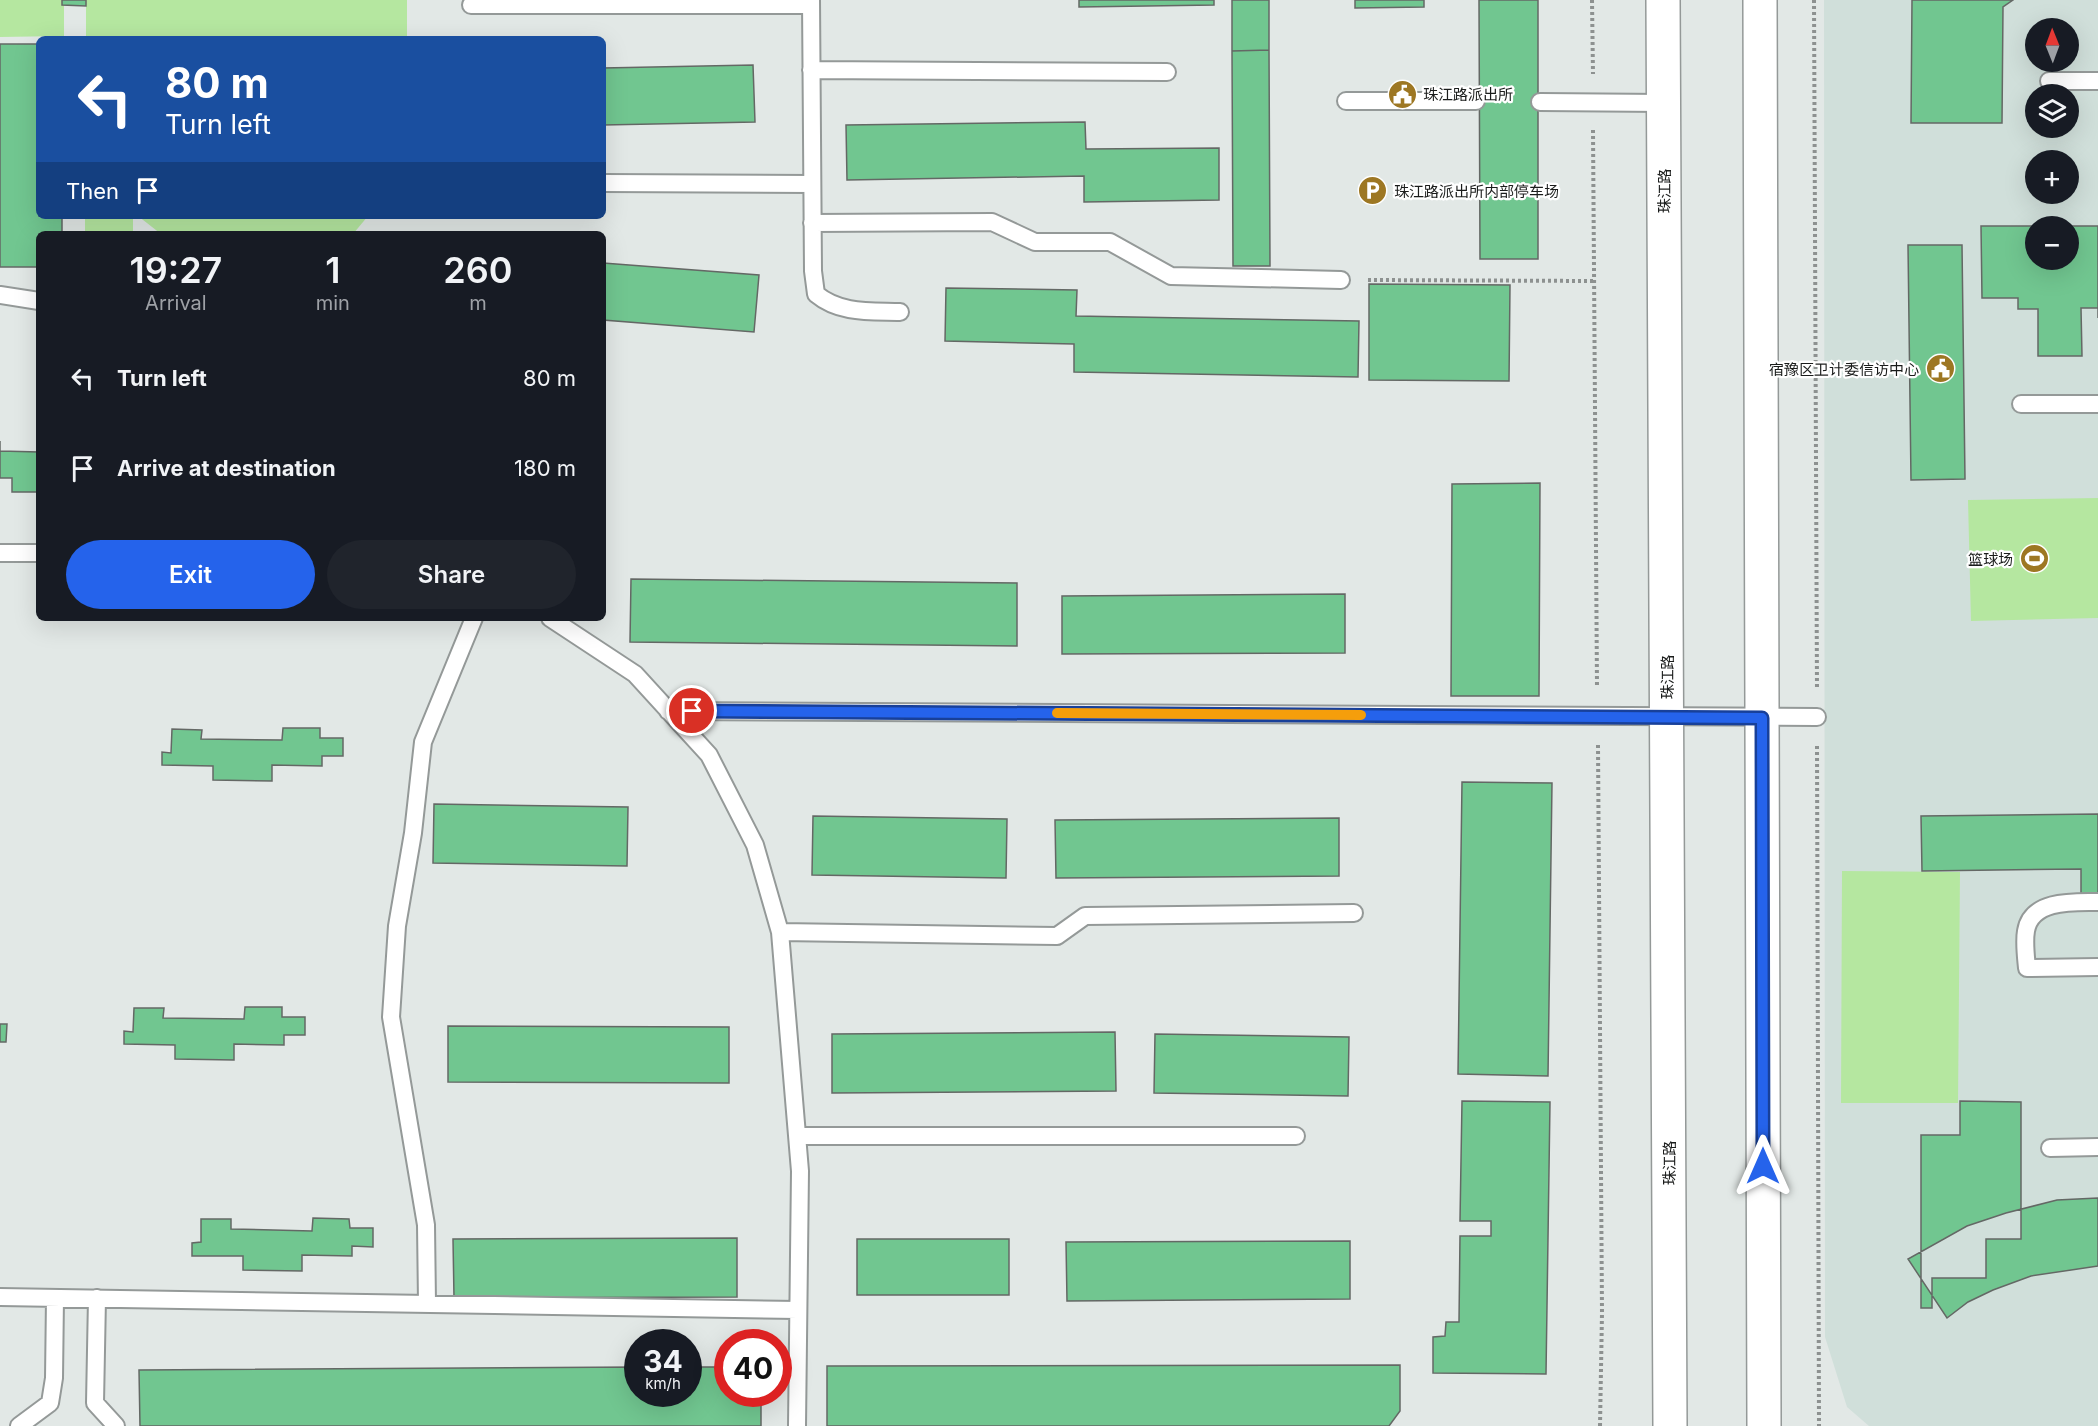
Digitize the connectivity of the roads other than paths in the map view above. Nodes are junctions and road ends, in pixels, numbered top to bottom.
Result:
1 (1664, 0) edge
2 (1760, 0) edge
3 (811, 2) edge
4 (471, 5) dead end
5 (811, 70) junction
6 (1167, 72) dead end
7 (2049, 81) dead end
8 (2098, 81) edge
9 (1346, 101) dead end
10 (1476, 101) dead end
11 (1540, 102) dead end
12 (1664, 103) junction
13 (606, 183) edge
14 (812, 184) junction
15 (812, 222) junction
16 (1341, 280) road end
17 (0, 295) edge
18 (36, 301) edge
19 (900, 312) dead end
20 (2020, 404) dead end
21 (2098, 404) edge
22 (0, 553) edge
23 (36, 553) edge
24 (473, 621) edge
25 (555, 621) edge
26 (668, 711) junction
27 (1667, 717) junction
28 (1817, 717) dead end
29 (1762, 718) junction
30 (2098, 902) edge
31 (1354, 913) dead end
32 (780, 932) junction
33 (2098, 967) edge
34 (797, 1136) junction
35 (1296, 1136) dead end
36 (2098, 1147) edge
37 (2050, 1148) dead end
38 (0, 1297) edge
39 (55, 1298) junction
40 (98, 1298) junction
41 (427, 1303) junction
42 (798, 1310) junction
43 (19, 1426) edge
44 (117, 1426) edge
45 (797, 1426) edge
46 (1670, 1426) edge
47 (1764, 1426) edge

1 - 12 street, 珠江路
2 - 29 street
3 - 4 lane
3 - 5 lane
5 - 6 lane
5 - 14 lane
7 - 8 lane
9 - 10 lane
11 - 12 lane
12 - 27 street, 珠江路
13 - 14 lane
14 - 15 lane
15 - 16 lane
15 - 19 lane
17 - 18 lane
20 - 21 lane
22 - 23 lane
24 - 41 lane
25 - 26 lane
26 - 27 lane
26 - 32 lane
27 - 29 lane
27 - 46 street, 珠江路
28 - 29 lane
29 - 47 street
30 - 33 lane
31 - 32 lane
32 - 34 lane
34 - 35 lane
34 - 42 lane
36 - 37 lane
38 - 39 lane
39 - 40 lane
39 - 43 lane
40 - 41 lane
40 - 44 lane
41 - 42 lane
42 - 45 lane

